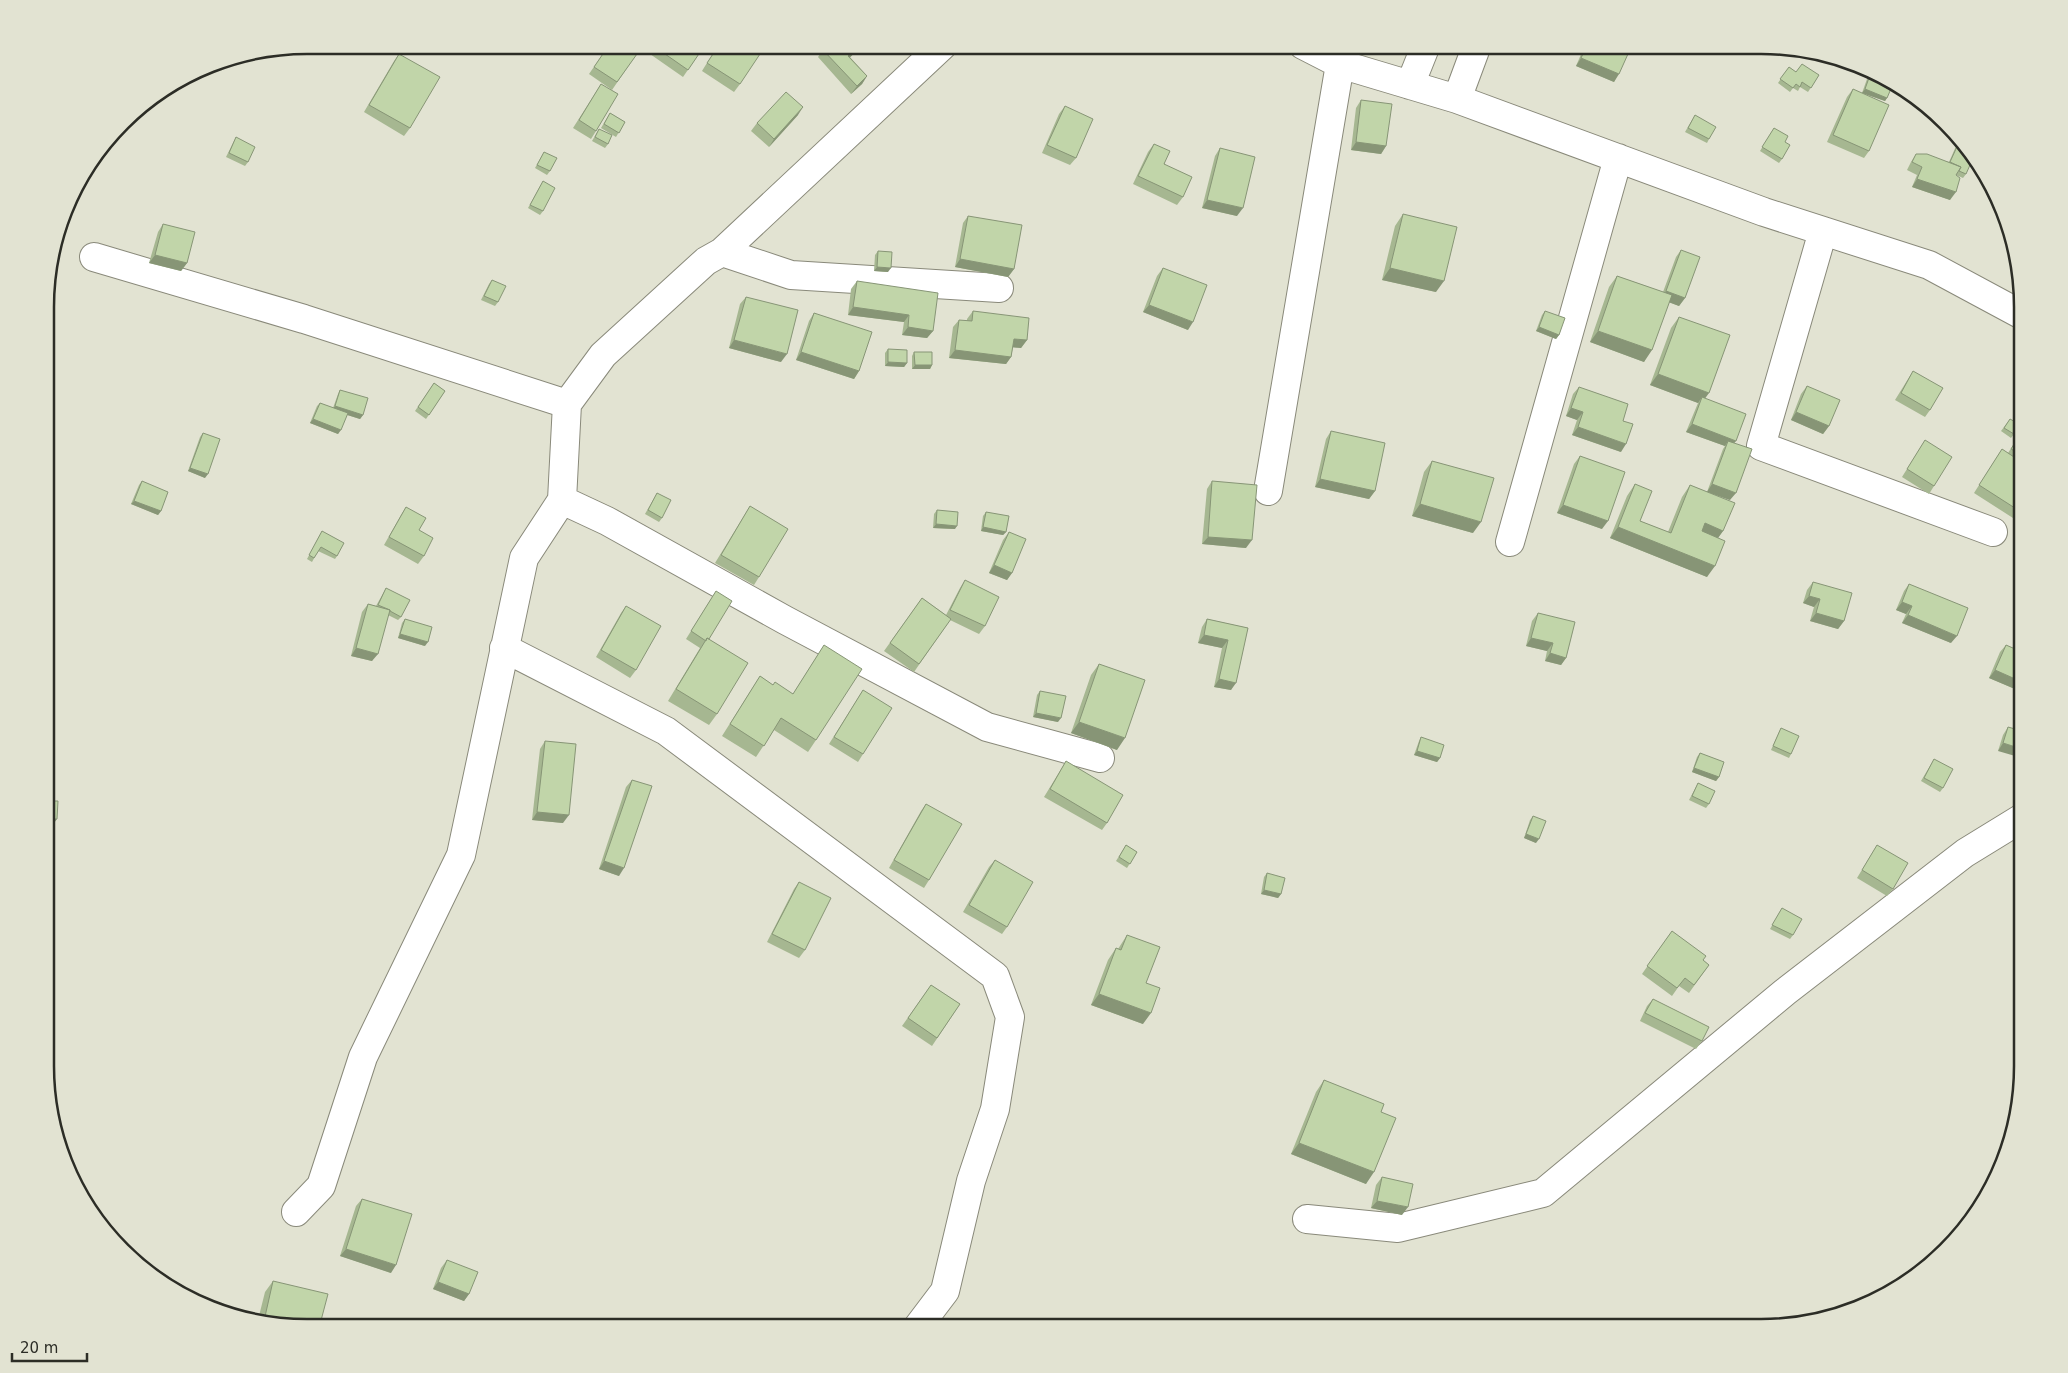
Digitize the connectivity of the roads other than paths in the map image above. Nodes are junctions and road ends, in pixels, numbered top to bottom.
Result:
1 (933, 54) edge
2 (1321, 54) edge
3 (1422, 54) edge
4 (1474, 54) edge
5 (1340, 64) junction
6 (1410, 84) junction
7 (1457, 99) junction
8 (1618, 158) junction
9 (1823, 231) junction
10 (722, 252) junction
11 (94, 257) dead end
12 (999, 288) dead end
13 (2014, 311) edge
14 (567, 404) junction
15 (1268, 491) dead end
16 (562, 500) junction
17 (1993, 532) dead end
18 (1510, 542) dead end
19 (504, 648) junction
20 (1100, 758) dead end
21 (2014, 823) edge
22 (296, 1212) dead end
23 (1307, 1219) dead end
24 (924, 1319) edge

1 - 10 street
2 - 5 street
3 - 6 street
4 - 7 street
5 - 6 street
5 - 15 street
6 - 7 street
7 - 8 street
8 - 9 street
8 - 18 street
9 - 13 street
9 - 17 street
10 - 12 street
10 - 14 street
11 - 14 street
14 - 16 street
16 - 19 street
16 - 20 street
19 - 22 street
19 - 24 street
21 - 23 street

